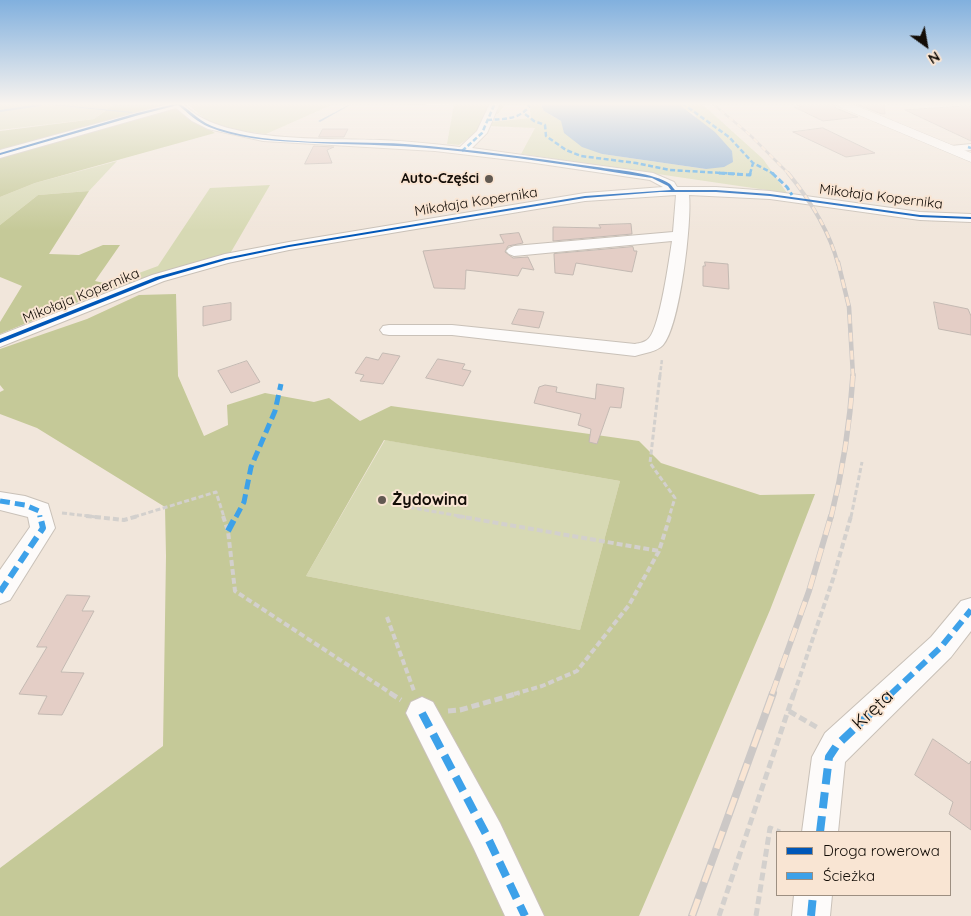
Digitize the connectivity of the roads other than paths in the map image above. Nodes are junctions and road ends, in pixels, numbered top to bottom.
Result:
1 (28, 146) edge
2 (411, 146) edge
3 (468, 146) edge
4 (941, 146) edge
5 (971, 147) edge
6 (951, 150) junction
7 (462, 151) junction
8 (0, 154) edge
9 (971, 158) edge
10 (678, 190) junction
11 (971, 218) edge
12 (681, 236) junction
13 (514, 251) dead end
14 (389, 330) dead end
15 (0, 342) edge
16 (0, 501) edge
17 (0, 592) edge
18 (971, 610) edge
19 (422, 713) road end
20 (820, 831) edge
21 (814, 896) edge
22 (525, 916) edge
23 (811, 916) edge

1 - 8 street
2 - 7 street
3 - 7 street
4 - 6 main road
5 - 6 street
6 - 9 main road
7 - 10 street
10 - 11 street, Mikołaja Kopernika
10 - 12 street
10 - 15 street, Mikołaja Kopernika
12 - 13 street
12 - 14 street
16 - 17 street
18 - 20 street, Kręta
19 - 22 street
21 - 23 street

